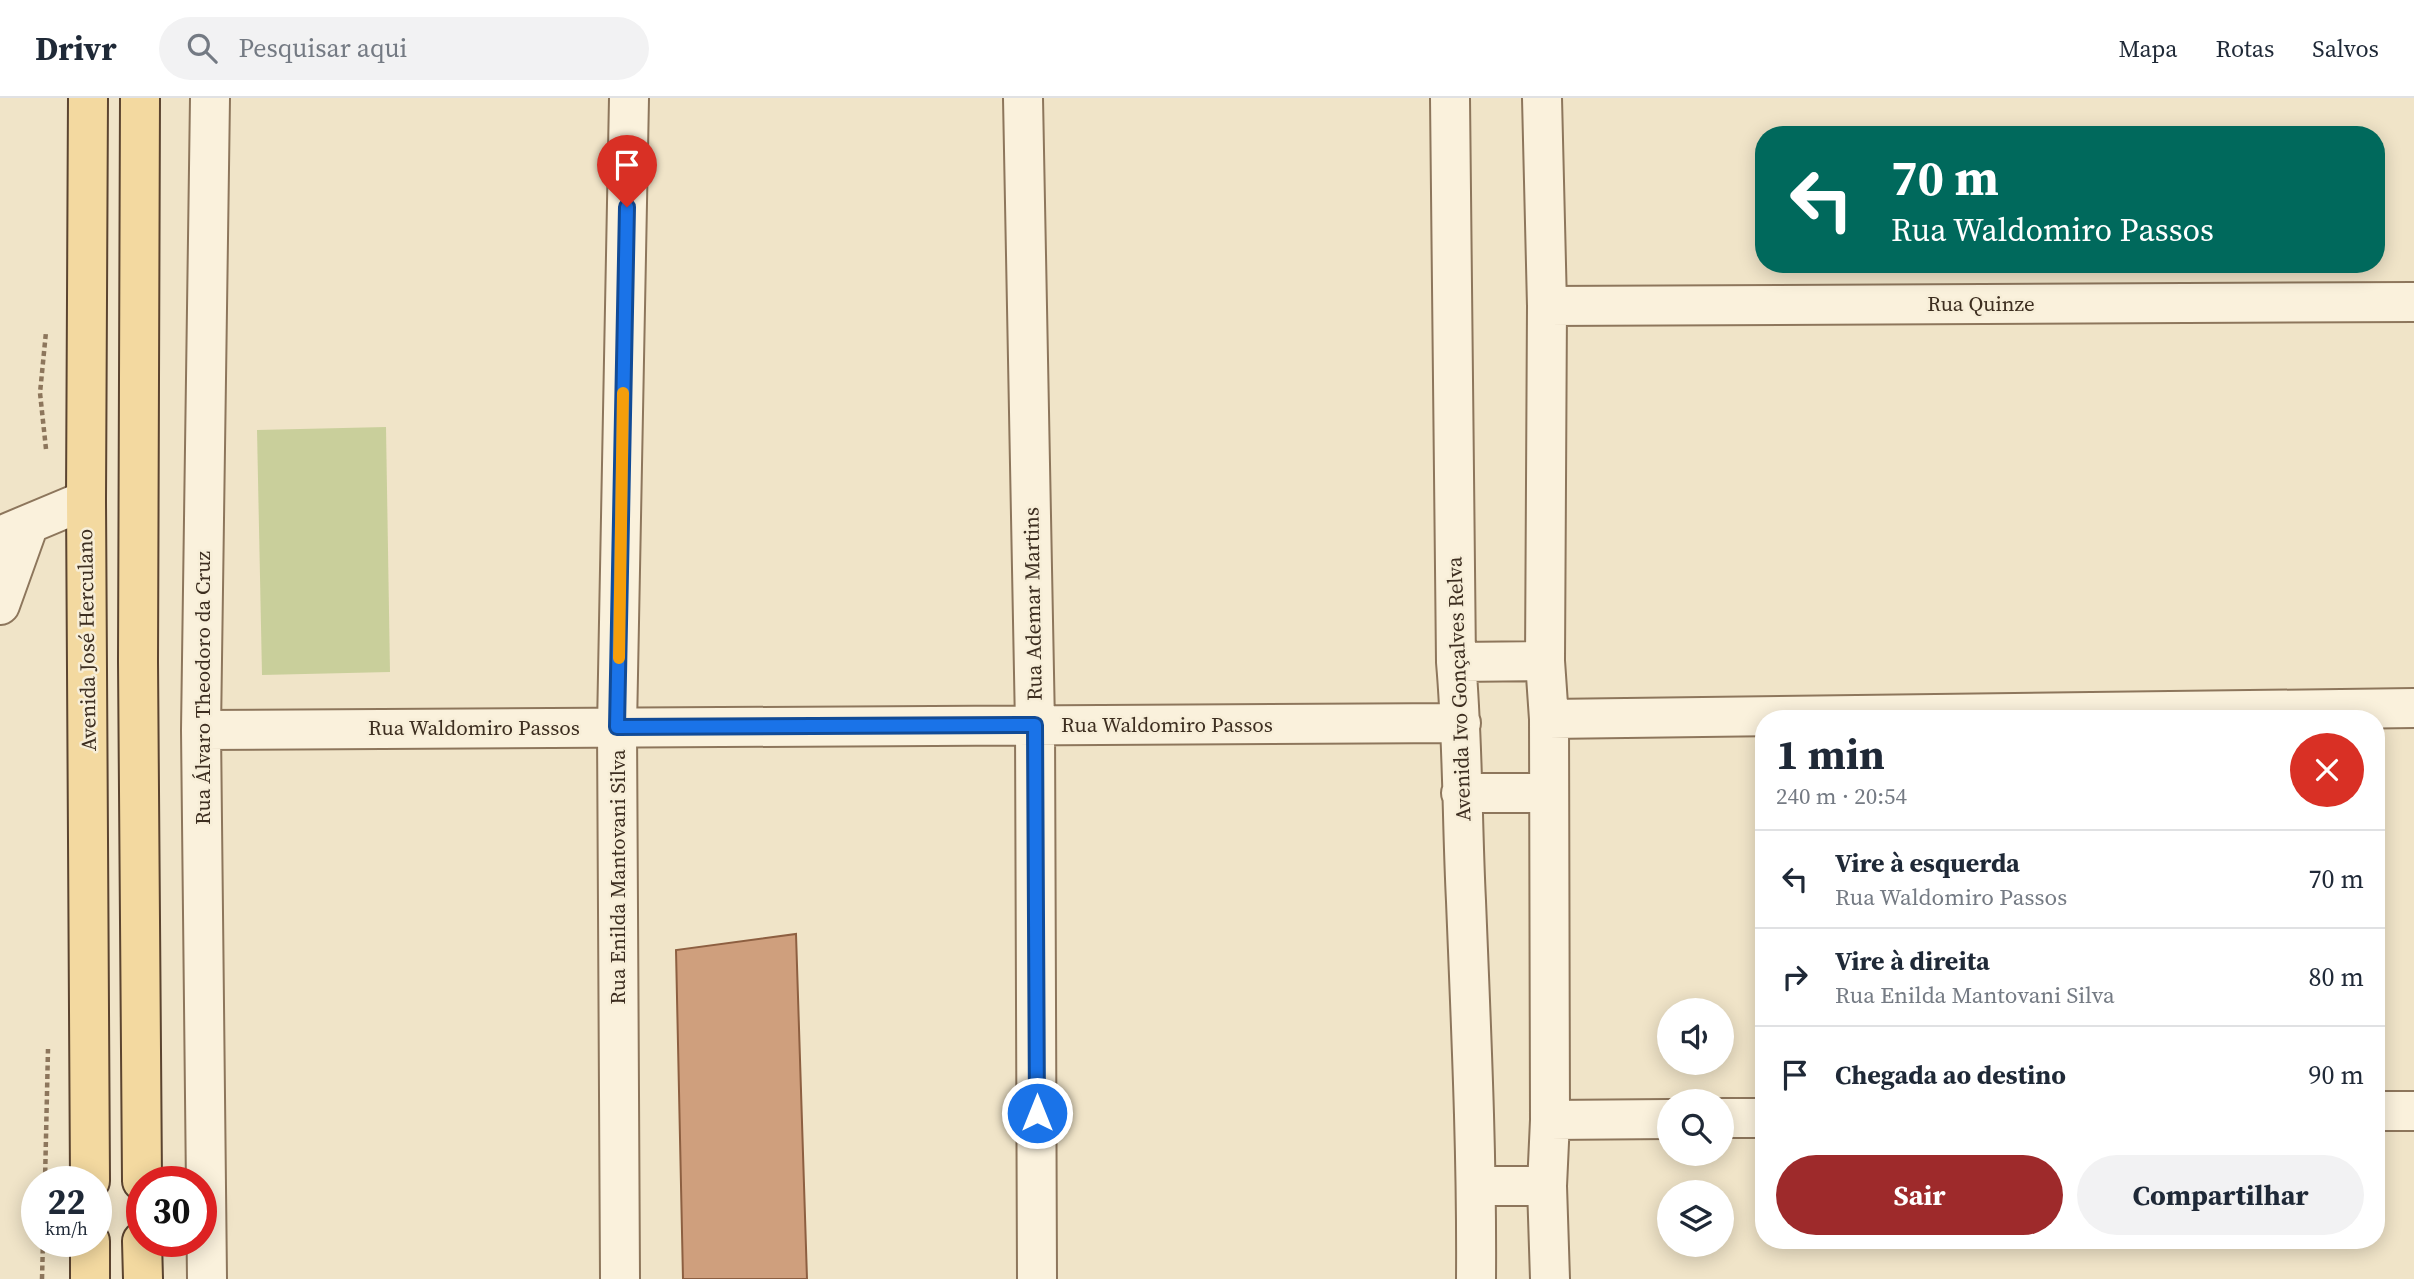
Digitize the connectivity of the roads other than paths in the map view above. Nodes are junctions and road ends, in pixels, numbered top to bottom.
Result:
1 (88, 98) edge
2 (140, 98) edge
3 (210, 98) edge
4 (629, 98) edge
5 (1023, 98) edge
6 (1450, 98) edge
7 (1542, 98) edge
8 (2414, 302) edge
9 (1547, 306) junction
10 (86, 500) junction
11 (15, 530) edge
12 (0, 605) edge
13 (1545, 661) junction
14 (1456, 662) junction
15 (2414, 708) edge
16 (2257, 710) edge
17 (1755, 716) edge
18 (1549, 719) junction
19 (1461, 723) junction
20 (1035, 725) junction
21 (617, 727) junction
22 (201, 730) junction
23 (1461, 793) junction
24 (1548, 793) junction
25 (2385, 1111) edge
26 (2414, 1111) edge
27 (1734, 1118) edge
28 (1755, 1118) edge
29 (1657, 1119) edge
30 (1550, 1120) junction
31 (90, 1166) edge
32 (142, 1166) edge
33 (1477, 1186) junction
34 (1547, 1186) junction
35 (90, 1257) edge
36 (142, 1257) edge
37 (90, 1279) edge
38 (143, 1279) edge
39 (207, 1279) edge
40 (620, 1279) edge
41 (1037, 1279) edge
42 (1476, 1279) edge
43 (1550, 1279) edge

1 - 10 main road, Avenida José Herculano
2 - 32 main road
3 - 22 street, Rua Álvaro Theodoro da Cruz
4 - 21 street, Rua Enilda Mantovani Silva
5 - 20 street, Rua Ademar Martins
6 - 14 street, Avenida Ivo Gonçalves Relva
7 - 9 street
8 - 9 street, Rua Quinze
9 - 13 street
10 - 11 street
10 - 31 main road, Avenida José Herculano
11 - 12 street
13 - 14 street
13 - 18 street
14 - 19 street, Avenida Ivo Gonçalves Relva
15 - 16 street
17 - 18 street
18 - 24 street
19 - 20 street, Rua Waldomiro Passos
19 - 23 street, Avenida Ivo Gonçalves Relva
20 - 21 street, Rua Waldomiro Passos
20 - 41 street, Rua Ademar Martins
21 - 22 street, Rua Waldomiro Passos
21 - 40 street, Rua Enilda Mantovani Silva
22 - 39 street, Rua Álvaro Theodoro da Cruz
23 - 24 street
23 - 33 street, Avenida Ivo Gonçalves Relva
24 - 30 street
25 - 26 street
27 - 28 street
29 - 30 street
30 - 34 street
33 - 34 street
33 - 42 street, Avenida Ivo Gonçalves Relva
34 - 43 street
35 - 37 main road
36 - 38 main road

